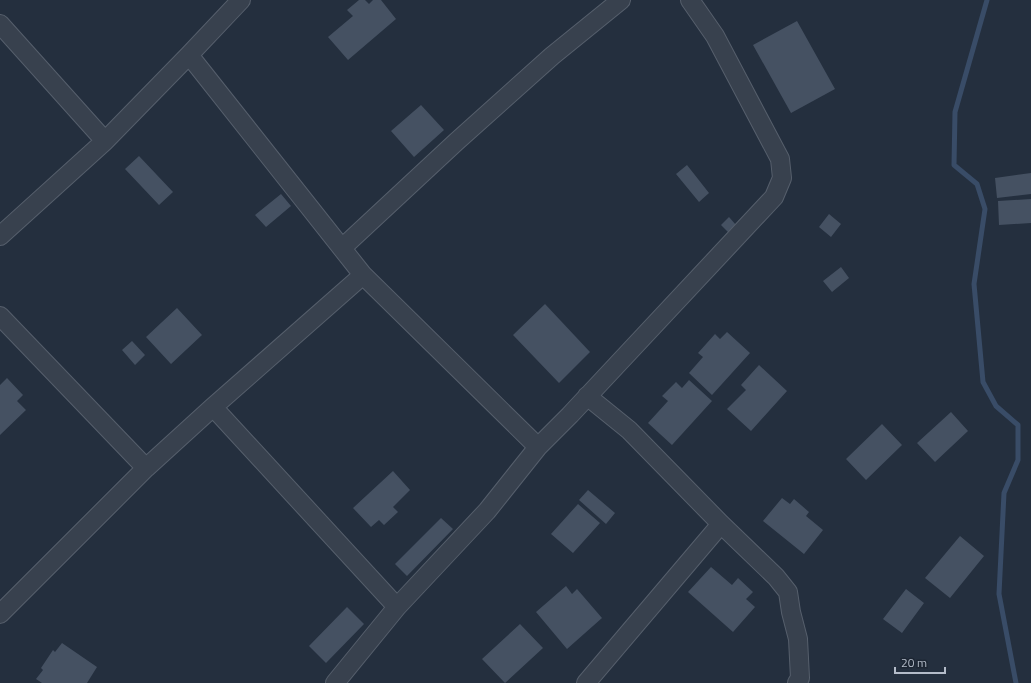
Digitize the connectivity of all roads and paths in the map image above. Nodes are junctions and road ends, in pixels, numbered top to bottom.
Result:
1 (241, 0) edge
2 (621, 0) edge
3 (690, 0) edge
4 (0, 24) edge
5 (189, 56) junction
6 (106, 141) junction
7 (0, 236) edge
8 (342, 248) junction
9 (362, 275) junction
10 (0, 316) edge
11 (587, 396) junction
12 (213, 407) junction
13 (538, 447) junction
14 (146, 468) junction
15 (720, 524) junction
16 (3, 604) edge
17 (397, 607) junction
18 (335, 683) edge
19 (586, 683) edge
20 (797, 683) edge

1 - 5 street
2 - 8 street
3 - 11 street
4 - 6 street
5 - 6 street
5 - 8 street
6 - 7 street
8 - 9 street
9 - 12 street
9 - 13 street
10 - 14 street
11 - 13 street
11 - 15 street
12 - 14 street
12 - 17 street
13 - 17 street
14 - 16 street
15 - 19 street
15 - 20 street
17 - 18 street

